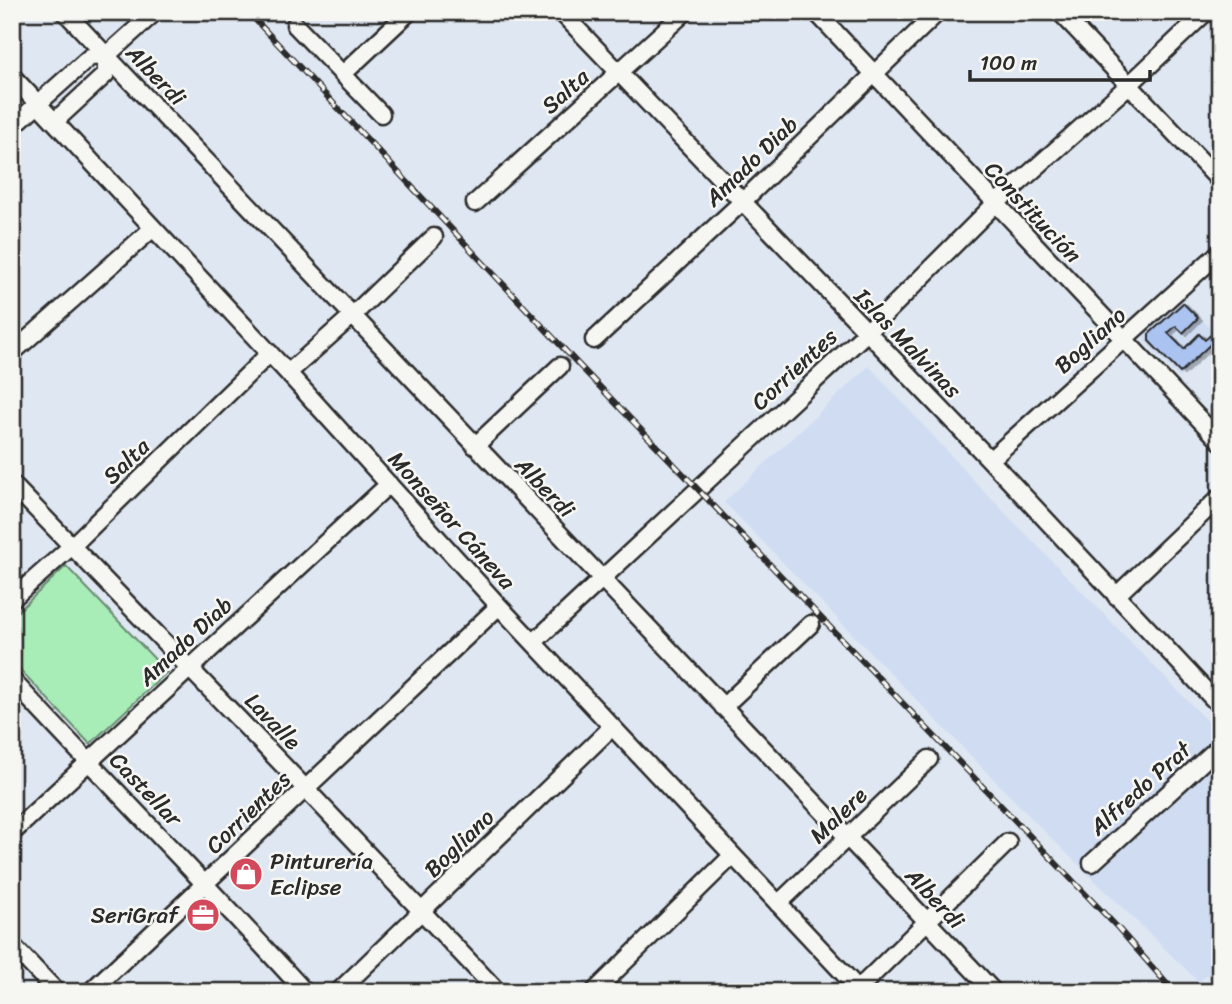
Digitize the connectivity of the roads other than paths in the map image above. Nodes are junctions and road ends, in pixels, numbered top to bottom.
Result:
1 (65, 12) edge
2 (155, 12) edge
3 (410, 12) edge
4 (561, 12) edge
5 (685, 12) edge
6 (816, 12) edge
7 (938, 12) edge
8 (1060, 12) edge
9 (1206, 12) edge
10 (295, 25) dead end
11 (106, 56) junction
12 (343, 74) junction
13 (619, 74) junction
14 (873, 74) junction
15 (12, 76) edge
16 (1129, 85) junction
17 (38, 103) junction
18 (381, 114) dead end
19 (55, 121) junction
20 (12, 127) edge
21 (1220, 181) edge
22 (742, 202) junction
23 (475, 203) dead end
24 (995, 204) junction
25 (152, 229) junction
26 (434, 237) dead end
27 (1220, 252) edge
28 (353, 315) junction
29 (866, 333) junction
30 (594, 340) dead end
31 (1123, 340) junction
32 (12, 353) edge
33 (270, 353) junction
34 (560, 366) dead end
35 (288, 373) junction
36 (1220, 441) edge
37 (475, 446) junction
38 (990, 460) junction
39 (12, 484) edge
40 (389, 484) junction
41 (1220, 497) edge
42 (72, 545) junction
43 (601, 579) junction
44 (1116, 596) junction
45 (12, 599) edge
46 (499, 606) junction
47 (811, 624) dead end
48 (534, 642) junction
49 (190, 667) junction
50 (12, 680) edge
51 (1220, 706) edge
52 (723, 707) junction
53 (612, 727) junction
54 (1220, 746) edge
55 (929, 759) dead end
56 (88, 762) junction
57 (305, 788) junction
58 (12, 833) edge
59 (848, 838) junction
60 (1007, 842) dead end
61 (732, 856) junction
62 (1092, 863) dead end
63 (207, 884) junction
64 (778, 904) junction
65 (422, 910) junction
66 (925, 922) junction
67 (12, 945) edge
68 (858, 991) edge
69 (57, 992) edge
70 (90, 992) edge
71 (305, 992) edge
72 (338, 992) edge
73 (498, 992) edge
74 (594, 992) edge
75 (993, 992) edge

1 - 11 street, Alberdi
2 - 11 street
3 - 12 street
4 - 13 street, Islas Malvinas
5 - 13 street, Salta
6 - 14 street, Constitución
7 - 14 street, Amado Diab
8 - 16 street
9 - 16 street, Corrientes
10 - 12 street
11 - 17 street
11 - 19 street
11 - 28 street, Alberdi
12 - 18 street
13 - 22 street, Islas Malvinas
13 - 23 street, Salta
14 - 22 street, Amado Diab
14 - 24 street, Constitución
15 - 17 street, Monseñor Cáneva
16 - 21 street
16 - 24 street, Corrientes
17 - 19 street, Monseñor Cáneva
17 - 20 street
19 - 25 street, Monseñor Cáneva
22 - 29 street, Islas Malvinas
22 - 30 street, Amado Diab
24 - 29 street, Corrientes
24 - 31 street, Constitución
25 - 32 street
25 - 33 street, Monseñor Cáneva
26 - 28 street
27 - 31 street, Bogliano
28 - 35 street
28 - 37 street, Alberdi
29 - 38 street, Islas Malvinas
29 - 43 street, Corrientes
31 - 36 street, Constitución
31 - 38 street, Bogliano
33 - 35 street, Monseñor Cáneva
33 - 42 street, Salta
34 - 37 street
35 - 40 street, Monseñor Cáneva
37 - 43 street, Alberdi
38 - 44 street, Islas Malvinas
39 - 42 street, Lavalle
40 - 46 street, Monseñor Cáneva
40 - 49 street, Amado Diab
41 - 44 street
42 - 45 street, Salta
42 - 49 street, Lavalle
43 - 48 street, Corrientes
43 - 52 street, Alberdi
44 - 51 street, Islas Malvinas
46 - 48 street, Monseñor Cáneva
46 - 57 street, Corrientes
47 - 52 street
48 - 53 street, Monseñor Cáneva
49 - 56 street, Amado Diab
49 - 57 street, Lavalle
50 - 56 street, Castellar
52 - 59 street, Alberdi
53 - 61 street, Monseñor Cáneva
53 - 65 street, Bogliano
54 - 62 street, Alfredo Prat
55 - 59 street, Malere
56 - 58 street, Amado Diab
56 - 63 street, Castellar
57 - 63 street, Corrientes
57 - 65 street, Lavalle
59 - 64 street, Malere
59 - 66 street, Alberdi
60 - 66 street
61 - 64 street, Monseñor Cáneva
61 - 74 street
63 - 70 street, Corrientes
63 - 71 street, Castellar
64 - 68 street, Monseñor Cáneva
65 - 72 street, Bogliano
65 - 73 street, Lavalle
66 - 68 street
66 - 75 street, Alberdi
67 - 69 street

